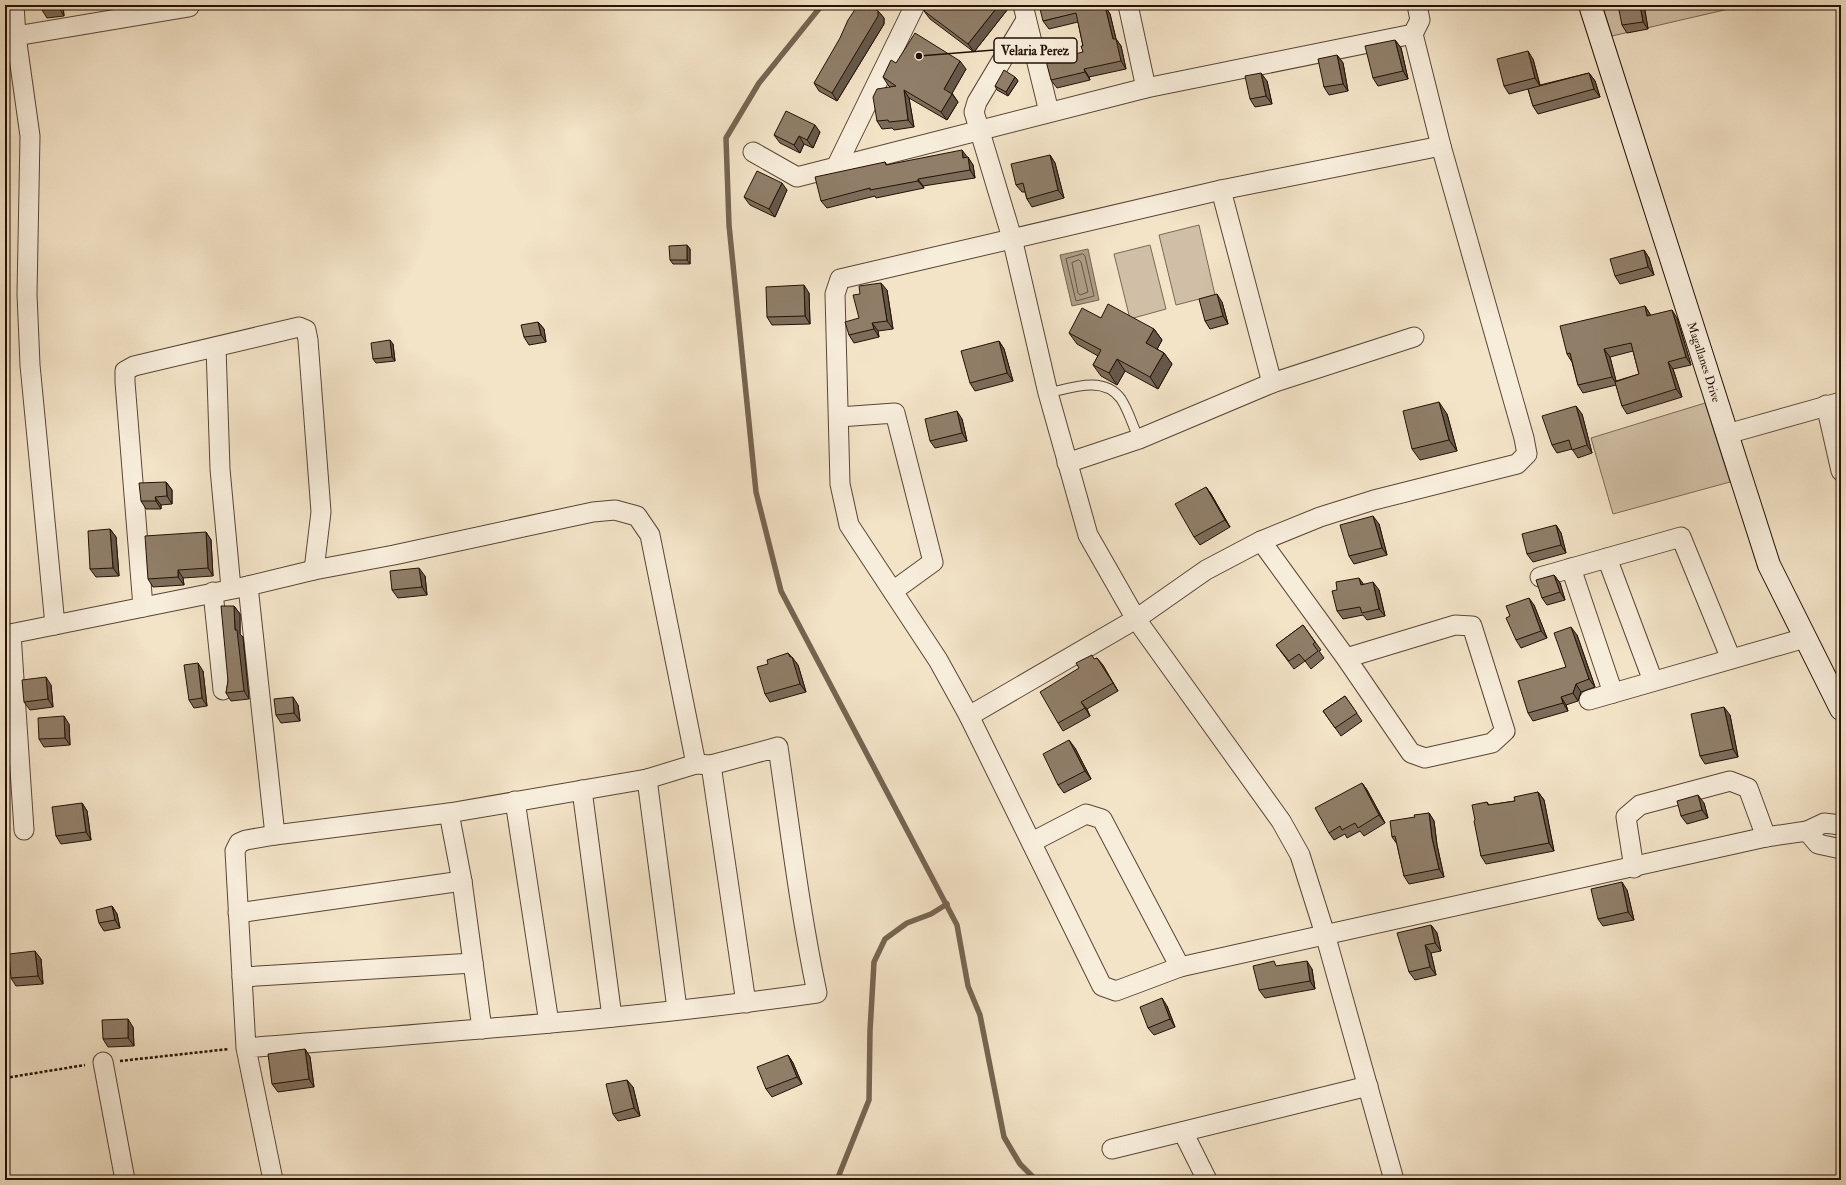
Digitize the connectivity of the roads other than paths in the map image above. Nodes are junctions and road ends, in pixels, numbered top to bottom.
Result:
1 (14, 5) edge
2 (915, 5) edge
3 (1128, 5) edge
4 (1417, 5) edge
5 (1590, 5) edge
6 (189, 7) dead end
7 (1025, 12) edge
8 (1413, 34) junction
9 (16, 36) junction
10 (1146, 88) junction
11 (1049, 112) junction
12 (979, 129) junction
13 (1441, 146) junction
14 (753, 152) dead end
15 (836, 167) junction
16 (1221, 190) junction
17 (1012, 238) junction
18 (1414, 337) dead end
19 (216, 347) junction
20 (1272, 383) junction
21 (1048, 393) junction
22 (1834, 404) edge
23 (839, 417) junction
24 (1727, 434) junction
25 (1139, 439) junction
26 (1067, 463) junction
27 (1841, 471) edge
28 (1261, 540) junction
29 (1607, 558) junction
30 (1571, 568) junction
31 (314, 570) junction
32 (1540, 577) edge
33 (231, 589) junction
34 (893, 590) junction
35 (143, 607) junction
36 (1136, 619) junction
37 (55, 625) junction
38 (8, 635) edge
39 (1804, 638) junction
40 (1346, 658) junction
41 (1731, 659) junction
42 (1653, 681) junction
43 (223, 690) dead end
44 (1613, 693) junction
45 (1589, 700) dead end
46 (1841, 709) edge
47 (969, 716) junction
48 (704, 764) junction
49 (647, 779) junction
50 (582, 790) junction
51 (515, 801) junction
52 (450, 813) junction
53 (1841, 825) edge
54 (24, 830) dead end
55 (1807, 831) junction
56 (275, 835) junction
57 (1766, 837) junction
58 (1032, 842) junction
59 (1841, 849) edge
60 (1634, 868) junction
61 (462, 881) junction
62 (238, 913) junction
63 (1325, 934) junction
64 (473, 963) junction
65 (1180, 967) junction
66 (242, 977) junction
67 (746, 1003) junction
68 (677, 1010) junction
69 (612, 1017) junction
70 (549, 1022) junction
71 (482, 1029) junction
72 (246, 1048) junction
73 (103, 1062) road end
74 (1368, 1086) junction
75 (1183, 1132) junction
76 (1112, 1149) dead end
77 (125, 1180) edge
78 (273, 1180) edge
79 (1207, 1180) edge
80 (1394, 1180) edge

1 - 9 street
2 - 15 street
3 - 10 street
4 - 8 street
5 - 24 street, Magallanes Drive
6 - 9 street
7 - 11 street
7 - 12 street
8 - 10 street
8 - 13 street
9 - 37 street
10 - 11 street
11 - 12 street
12 - 15 street
12 - 17 street
13 - 16 street
13 - 28 street
14 - 15 street
16 - 17 street
16 - 20 street
17 - 21 street
17 - 23 street
18 - 20 street
19 - 31 street
19 - 33 street
19 - 35 street
20 - 25 street
21 - 25 lane
21 - 26 street
22 - 24 street
22 - 27 street
23 - 34 street
23 - 34 street
24 - 39 street, Magallanes Drive
25 - 26 street
26 - 36 street
28 - 36 street
28 - 40 street
29 - 30 street
29 - 41 street
29 - 42 street
30 - 32 street
30 - 44 street
31 - 33 street
31 - 48 street
33 - 35 street
33 - 43 street
33 - 56 street
34 - 47 street
35 - 37 street
36 - 47 street
36 - 63 street
37 - 38 street
38 - 54 street
39 - 41 street
39 - 46 street, Magallanes Drive
40 - 40 street
41 - 42 street
42 - 44 street
44 - 45 street
47 - 58 street
48 - 49 street
48 - 67 street
48 - 67 street
49 - 50 street
49 - 68 street
50 - 51 street
50 - 69 street
51 - 52 street
51 - 70 street
52 - 56 street
52 - 61 street
53 - 55 street
55 - 57 street
55 - 59 street
56 - 62 street
57 - 60 street
57 - 60 street
58 - 65 street
58 - 65 street
60 - 63 street
61 - 62 street
61 - 64 street
62 - 66 street
63 - 65 street
63 - 74 street
64 - 66 street
64 - 71 street
66 - 72 street
67 - 68 street
68 - 69 street
69 - 70 street
70 - 71 street
71 - 72 street
72 - 78 street
73 - 77 street
74 - 75 street
74 - 80 street
75 - 76 street
75 - 79 street

